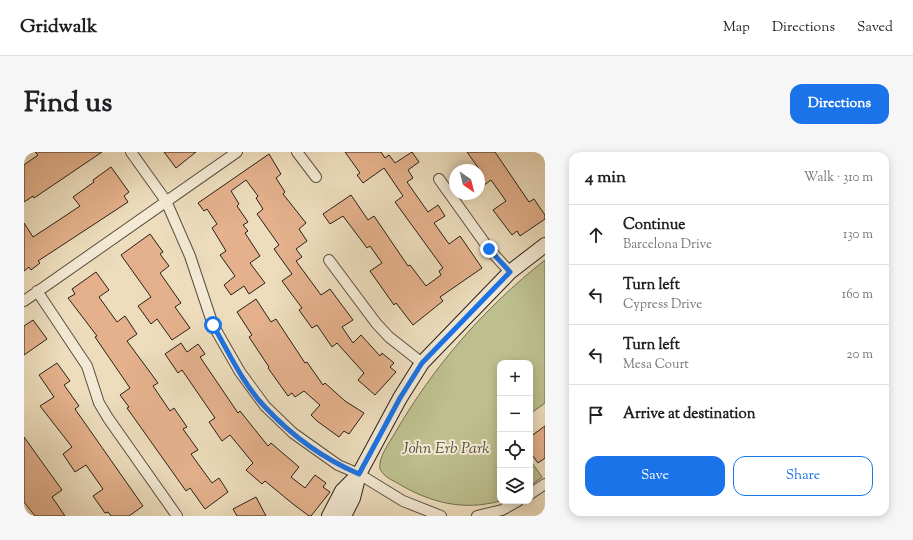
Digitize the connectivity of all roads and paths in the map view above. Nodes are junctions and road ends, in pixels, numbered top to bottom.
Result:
1 (131, 152) edge
2 (237, 152) edge
3 (297, 152) edge
4 (316, 178) dead end
5 (439, 179) dead end
6 (166, 201) junction
7 (545, 245) edge
8 (329, 260) dead end
9 (510, 272) junction
10 (37, 291) junction
11 (24, 300) edge
12 (422, 363) junction
13 (359, 474) junction
14 (545, 484) edge
15 (533, 492) edge
16 (513, 504) edge
17 (429, 514) edge
18 (177, 516) edge
19 (329, 516) edge
20 (344, 516) edge
21 (441, 516) edge
22 (477, 516) edge

1 - 6 street
2 - 6 street
3 - 4 street
5 - 9 street
6 - 10 street
6 - 13 street
7 - 9 street
8 - 12 street
9 - 12 street
10 - 11 street
10 - 18 street
12 - 13 street
13 - 17 street
13 - 19 street
13 - 20 street
14 - 15 street
16 - 22 street
17 - 21 street

